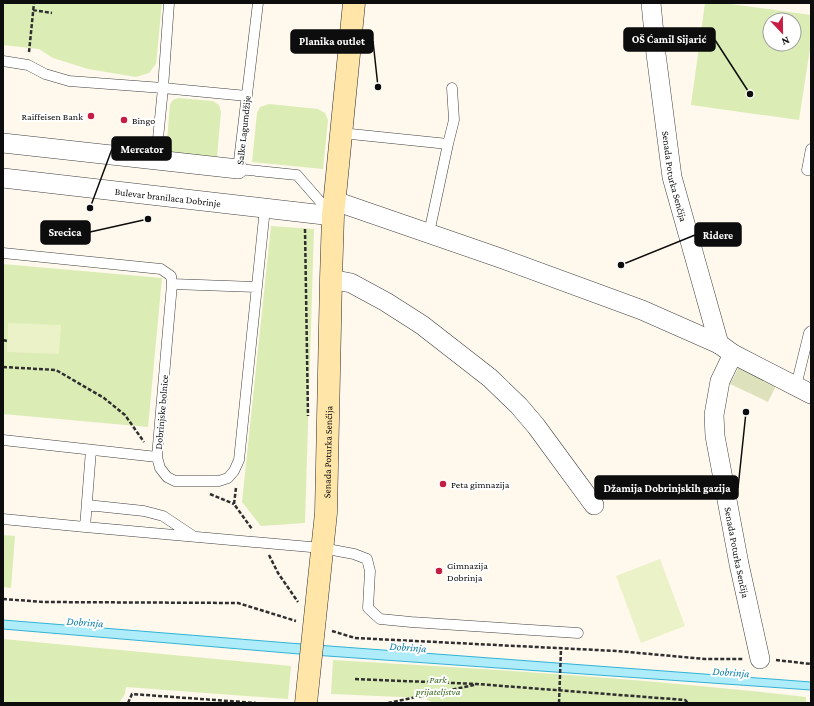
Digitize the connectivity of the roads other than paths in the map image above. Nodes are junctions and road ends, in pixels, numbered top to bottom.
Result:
1 (169, 3) edge
2 (258, 3) edge
3 (354, 3) edge
4 (651, 3) edge
5 (3, 60) edge
6 (162, 88) junction
7 (452, 88) dead end
8 (247, 96) junction
9 (341, 133) junction
10 (3, 143) edge
11 (448, 144) junction
12 (811, 149) edge
13 (156, 159) junction
14 (238, 169) junction
15 (811, 170) edge
16 (3, 178) edge
17 (265, 208) junction
18 (334, 208) junction
19 (429, 233) junction
20 (3, 253) edge
21 (331, 279) junction
22 (172, 284) junction
23 (257, 287) junction
24 (811, 331) edge
25 (726, 349) junction
26 (803, 390) edge
27 (3, 440) edge
28 (91, 450) junction
29 (157, 457) junction
30 (86, 504) junction
31 (594, 505) dead end
32 (3, 519) edge
33 (85, 527) junction
34 (195, 537) junction
35 (322, 548) junction
36 (578, 633) dead end
37 (760, 659) road end
38 (307, 698) edge

1 - 6 lane
2 - 8 lane, Salke Lagumdžije
3 - 9 street, Senada Poturka Senčija
4 - 25 street, Senada Poturka Senčija
5 - 6 lane
6 - 8 lane
6 - 13 lane
7 - 11 lane
8 - 14 lane, Salke Lagumdžije
9 - 11 lane
9 - 18 street, Senada Poturka Senčija
10 - 13 street
11 - 19 lane
12 - 15 lane
13 - 14 street
14 - 18 lane, Salke Lagumdžije
16 - 17 street, Bulevar branilaca Dobrinje
17 - 18 street, Bulevar branilaca Dobrinje
17 - 23 lane, Dobrinjske bolnice
18 - 19 street
18 - 21 street, Senada Poturka Senčija
19 - 25 street
20 - 22 lane
21 - 31 street
21 - 35 street, Senada Poturka Senčija
22 - 23 lane
22 - 29 lane, Dobrinjske bolnice
23 - 29 lane, Dobrinjske bolnice
24 - 26 lane
25 - 26 street
25 - 37 street, Senada Poturka Senčija
27 - 28 lane
28 - 29 lane
28 - 30 lane
30 - 33 lane
30 - 34 lane
32 - 33 lane
33 - 34 lane
34 - 35 lane
35 - 36 lane
35 - 38 street, Senada Poturka Senčija

